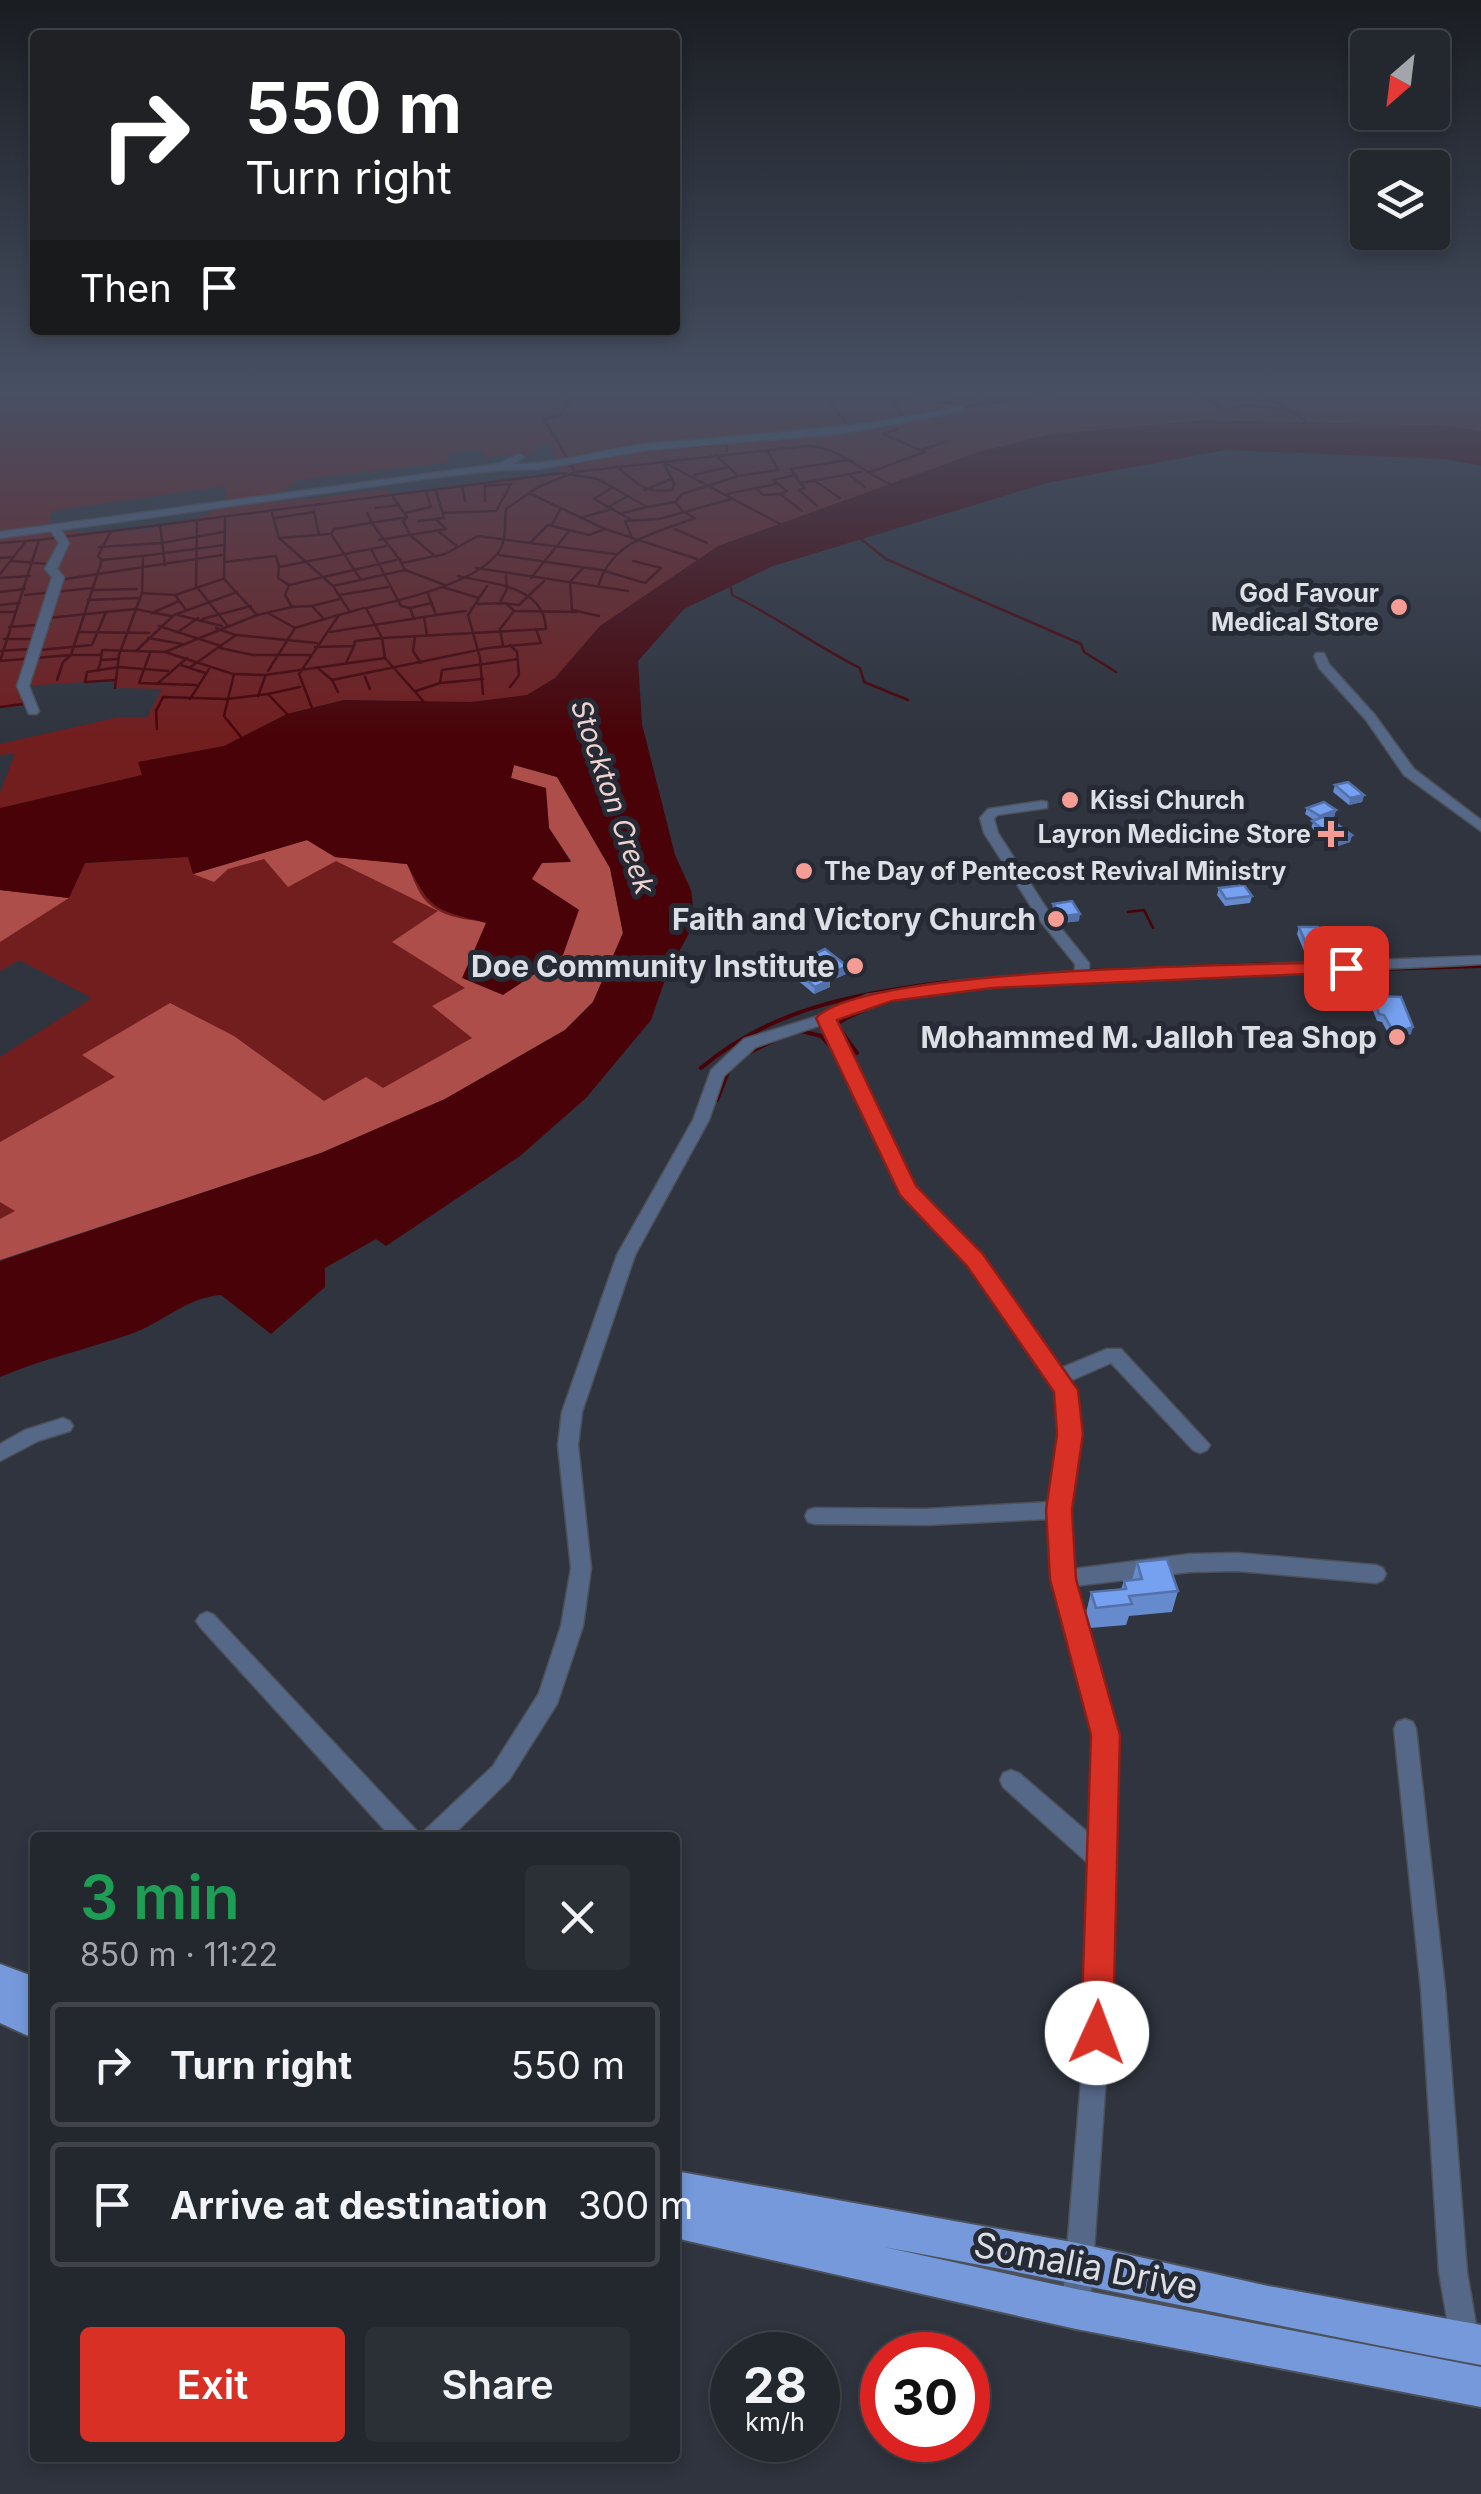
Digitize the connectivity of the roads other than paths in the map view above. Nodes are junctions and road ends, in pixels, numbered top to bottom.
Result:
1 (218, 503) edge
2 (55, 528) junction
3 (0, 536) edge
4 (1320, 656) dead end
5 (30, 707) dead end
6 (1042, 805) dead end
7 (1481, 828) edge
8 (1481, 960) edge
9 (1082, 976) junction
10 (826, 1018) junction
11 (1057, 1378) junction
12 (63, 1426) dead end
13 (1200, 1445) dead end
14 (0, 1453) edge
15 (1059, 1510) junction
16 (815, 1516) dead end
17 (1376, 1574) dead end
18 (1063, 1579) junction
19 (207, 1620) dead end
20 (1405, 1729) dead end
21 (1011, 1780) dead end
22 (402, 1832) edge
23 (439, 1832) edge
24 (1104, 1862) junction
25 (0, 1982) edge
26 (30, 1994) edge
27 (0, 2004) edge
28 (30, 2019) edge
29 (680, 2191) edge
30 (680, 2221) edge
31 (1076, 2262) junction
32 (1076, 2309) junction
33 (1473, 2344) edge
34 (1481, 2387) edge

1 - 2 street
2 - 3 street
2 - 5 street
4 - 7 street
6 - 9 street
8 - 9 street
9 - 10 street
10 - 11 street
10 - 23 street
11 - 13 street
11 - 15 street
12 - 14 street
15 - 16 street
15 - 18 street
17 - 18 street
18 - 24 street
19 - 22 street
20 - 33 street
21 - 24 street
24 - 31 street
25 - 26 main road
27 - 28 main road
29 - 31 main road, Somalia Drive
30 - 32 main road, Somalia Drive
31 - 32 street
31 - 33 main road, Somalia Drive
32 - 34 main road, Somalia Drive

